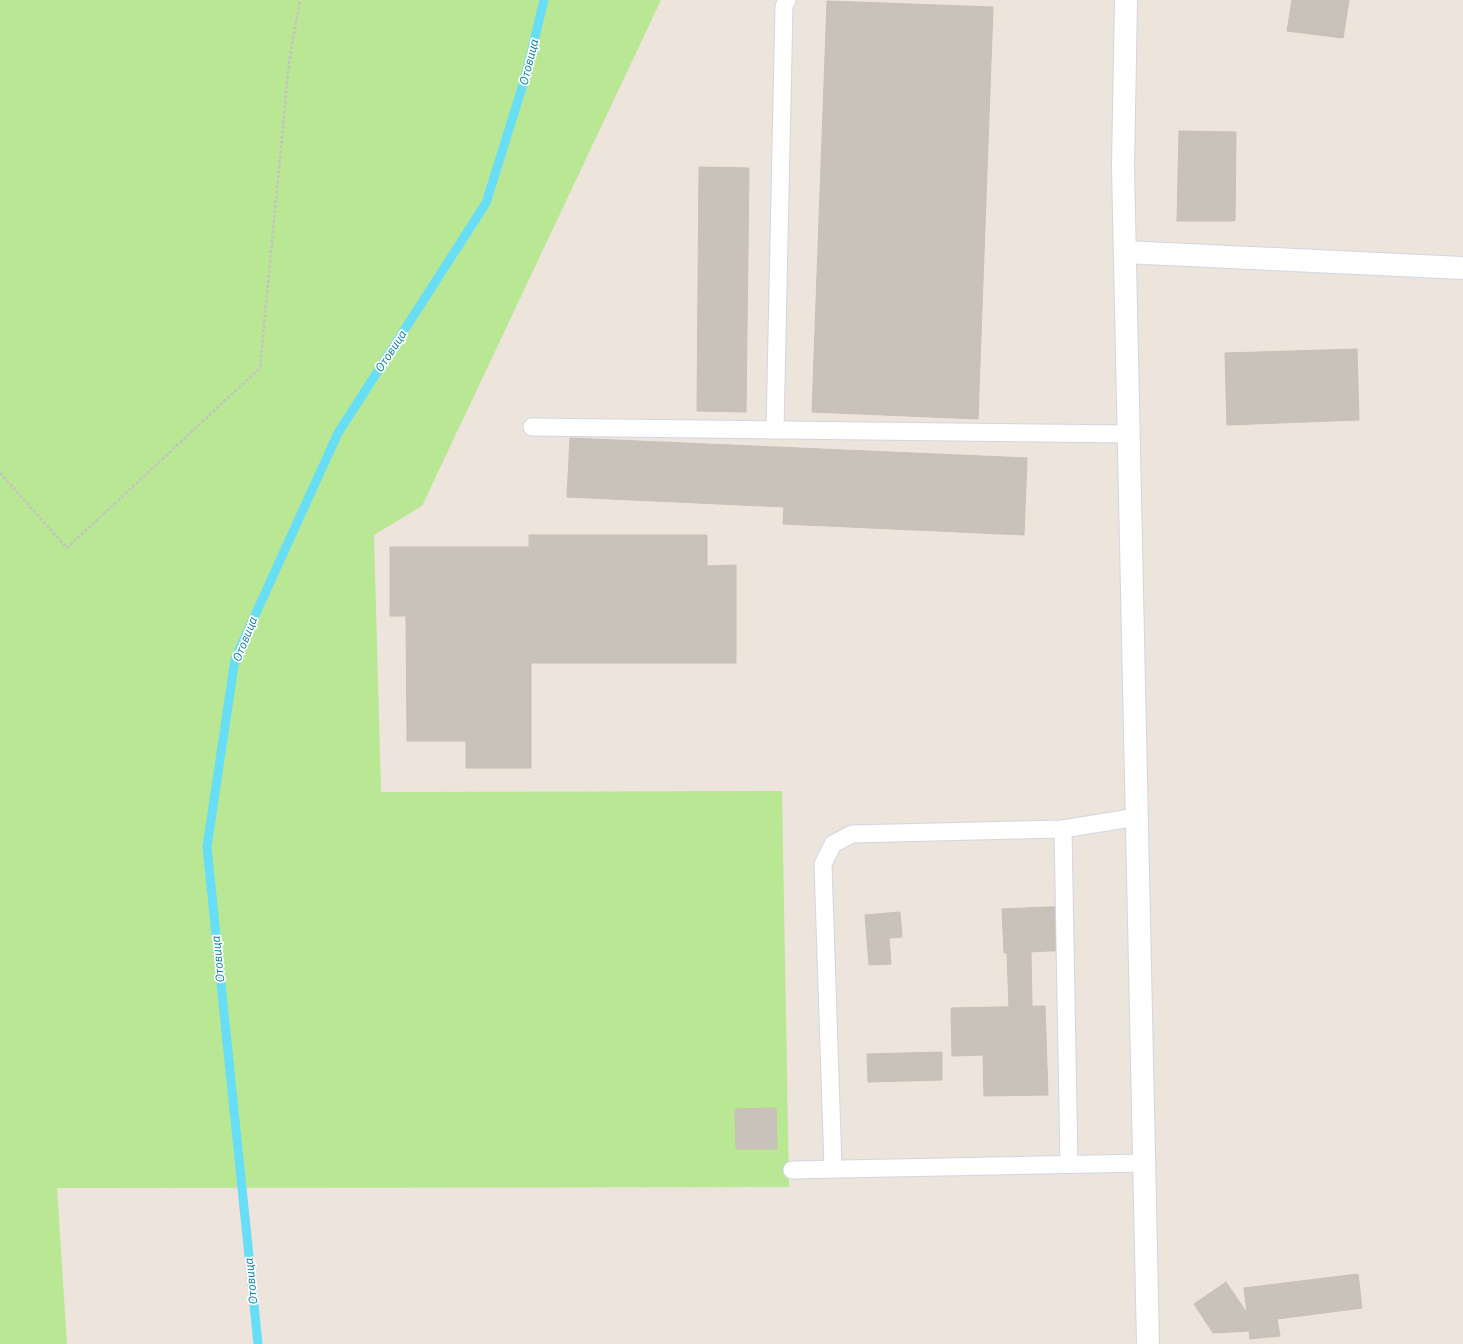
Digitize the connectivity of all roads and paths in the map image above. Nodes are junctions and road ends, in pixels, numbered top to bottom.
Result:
1 (300, 0) edge
2 (787, 0) edge
3 (1126, 0) edge
4 (1125, 252) junction
5 (1463, 268) edge
6 (532, 427) dead end
7 (775, 430) junction
8 (1129, 434) junction
9 (0, 473) edge
10 (1137, 817) junction
11 (1063, 829) junction
12 (1144, 1163) junction
13 (1069, 1164) junction
14 (833, 1168) junction
15 (792, 1170) dead end
16 (1148, 1344) edge

1 - 9 path
2 - 7 lane
3 - 4 street
4 - 5 street
4 - 8 street
6 - 7 lane
7 - 8 lane
8 - 10 street
10 - 11 lane
10 - 12 street
11 - 13 lane
11 - 14 lane
12 - 13 lane
12 - 16 street
13 - 14 lane
14 - 15 lane

